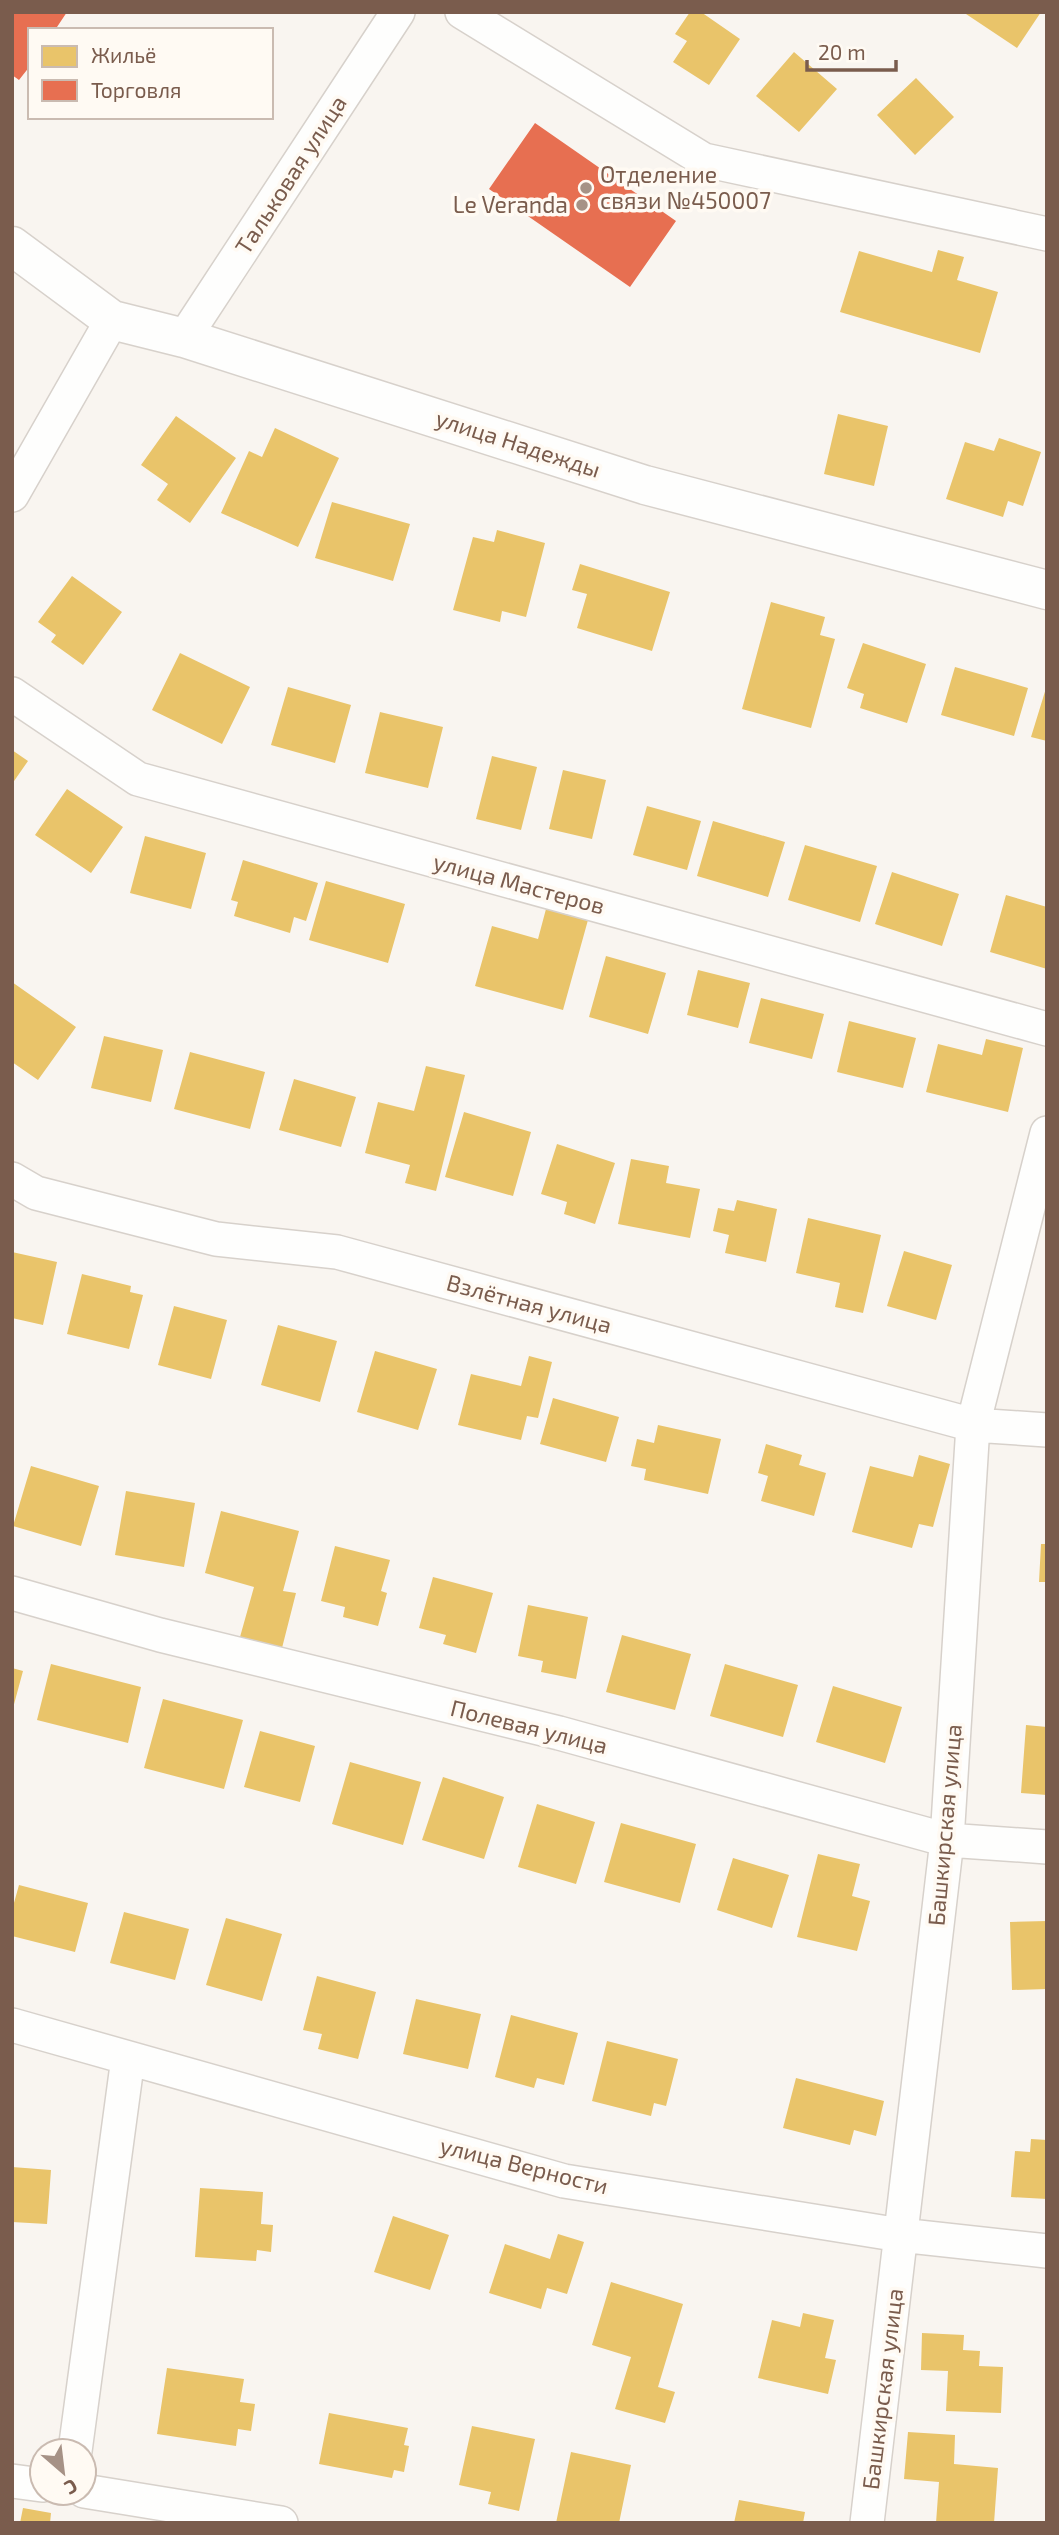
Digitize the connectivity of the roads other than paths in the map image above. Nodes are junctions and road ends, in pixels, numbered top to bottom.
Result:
1 (398, 12) edge
2 (462, 12) edge
3 (1047, 234) edge
4 (12, 246) edge
5 (112, 320) junction
6 (184, 338) junction
7 (12, 495) edge
8 (1047, 590) edge
9 (12, 694) edge
10 (1047, 1029) edge
11 (1047, 1133) edge
12 (12, 1179) edge
13 (973, 1425) junction
14 (1047, 1430) edge
15 (12, 1592) edge
16 (947, 1840) junction
17 (1047, 1847) edge
18 (12, 2025) edge
19 (128, 2058) junction
20 (900, 2235) junction
21 (1047, 2251) edge
22 (77, 2437) edge
23 (98, 2493) edge
24 (281, 2523) edge
25 (867, 2523) edge

1 - 6 street, Тальковая улица
2 - 3 street
4 - 5 street, улица Надежды
5 - 6 street, улица Надежды
5 - 7 street
6 - 8 street, улица Надежды
9 - 10 street, улица Мастеров
11 - 13 street, Башкирская улица
12 - 13 street, Взлётная улица
13 - 14 street, Взлётная улица
13 - 16 street, Башкирская улица
15 - 16 street, Полевая улица
16 - 17 street, Полевая улица
16 - 20 street, Башкирская улица
18 - 19 street, улица Верности
19 - 20 street, улица Верности
19 - 22 street
20 - 21 street, улица Верности
20 - 25 street, Башкирская улица
23 - 24 street

